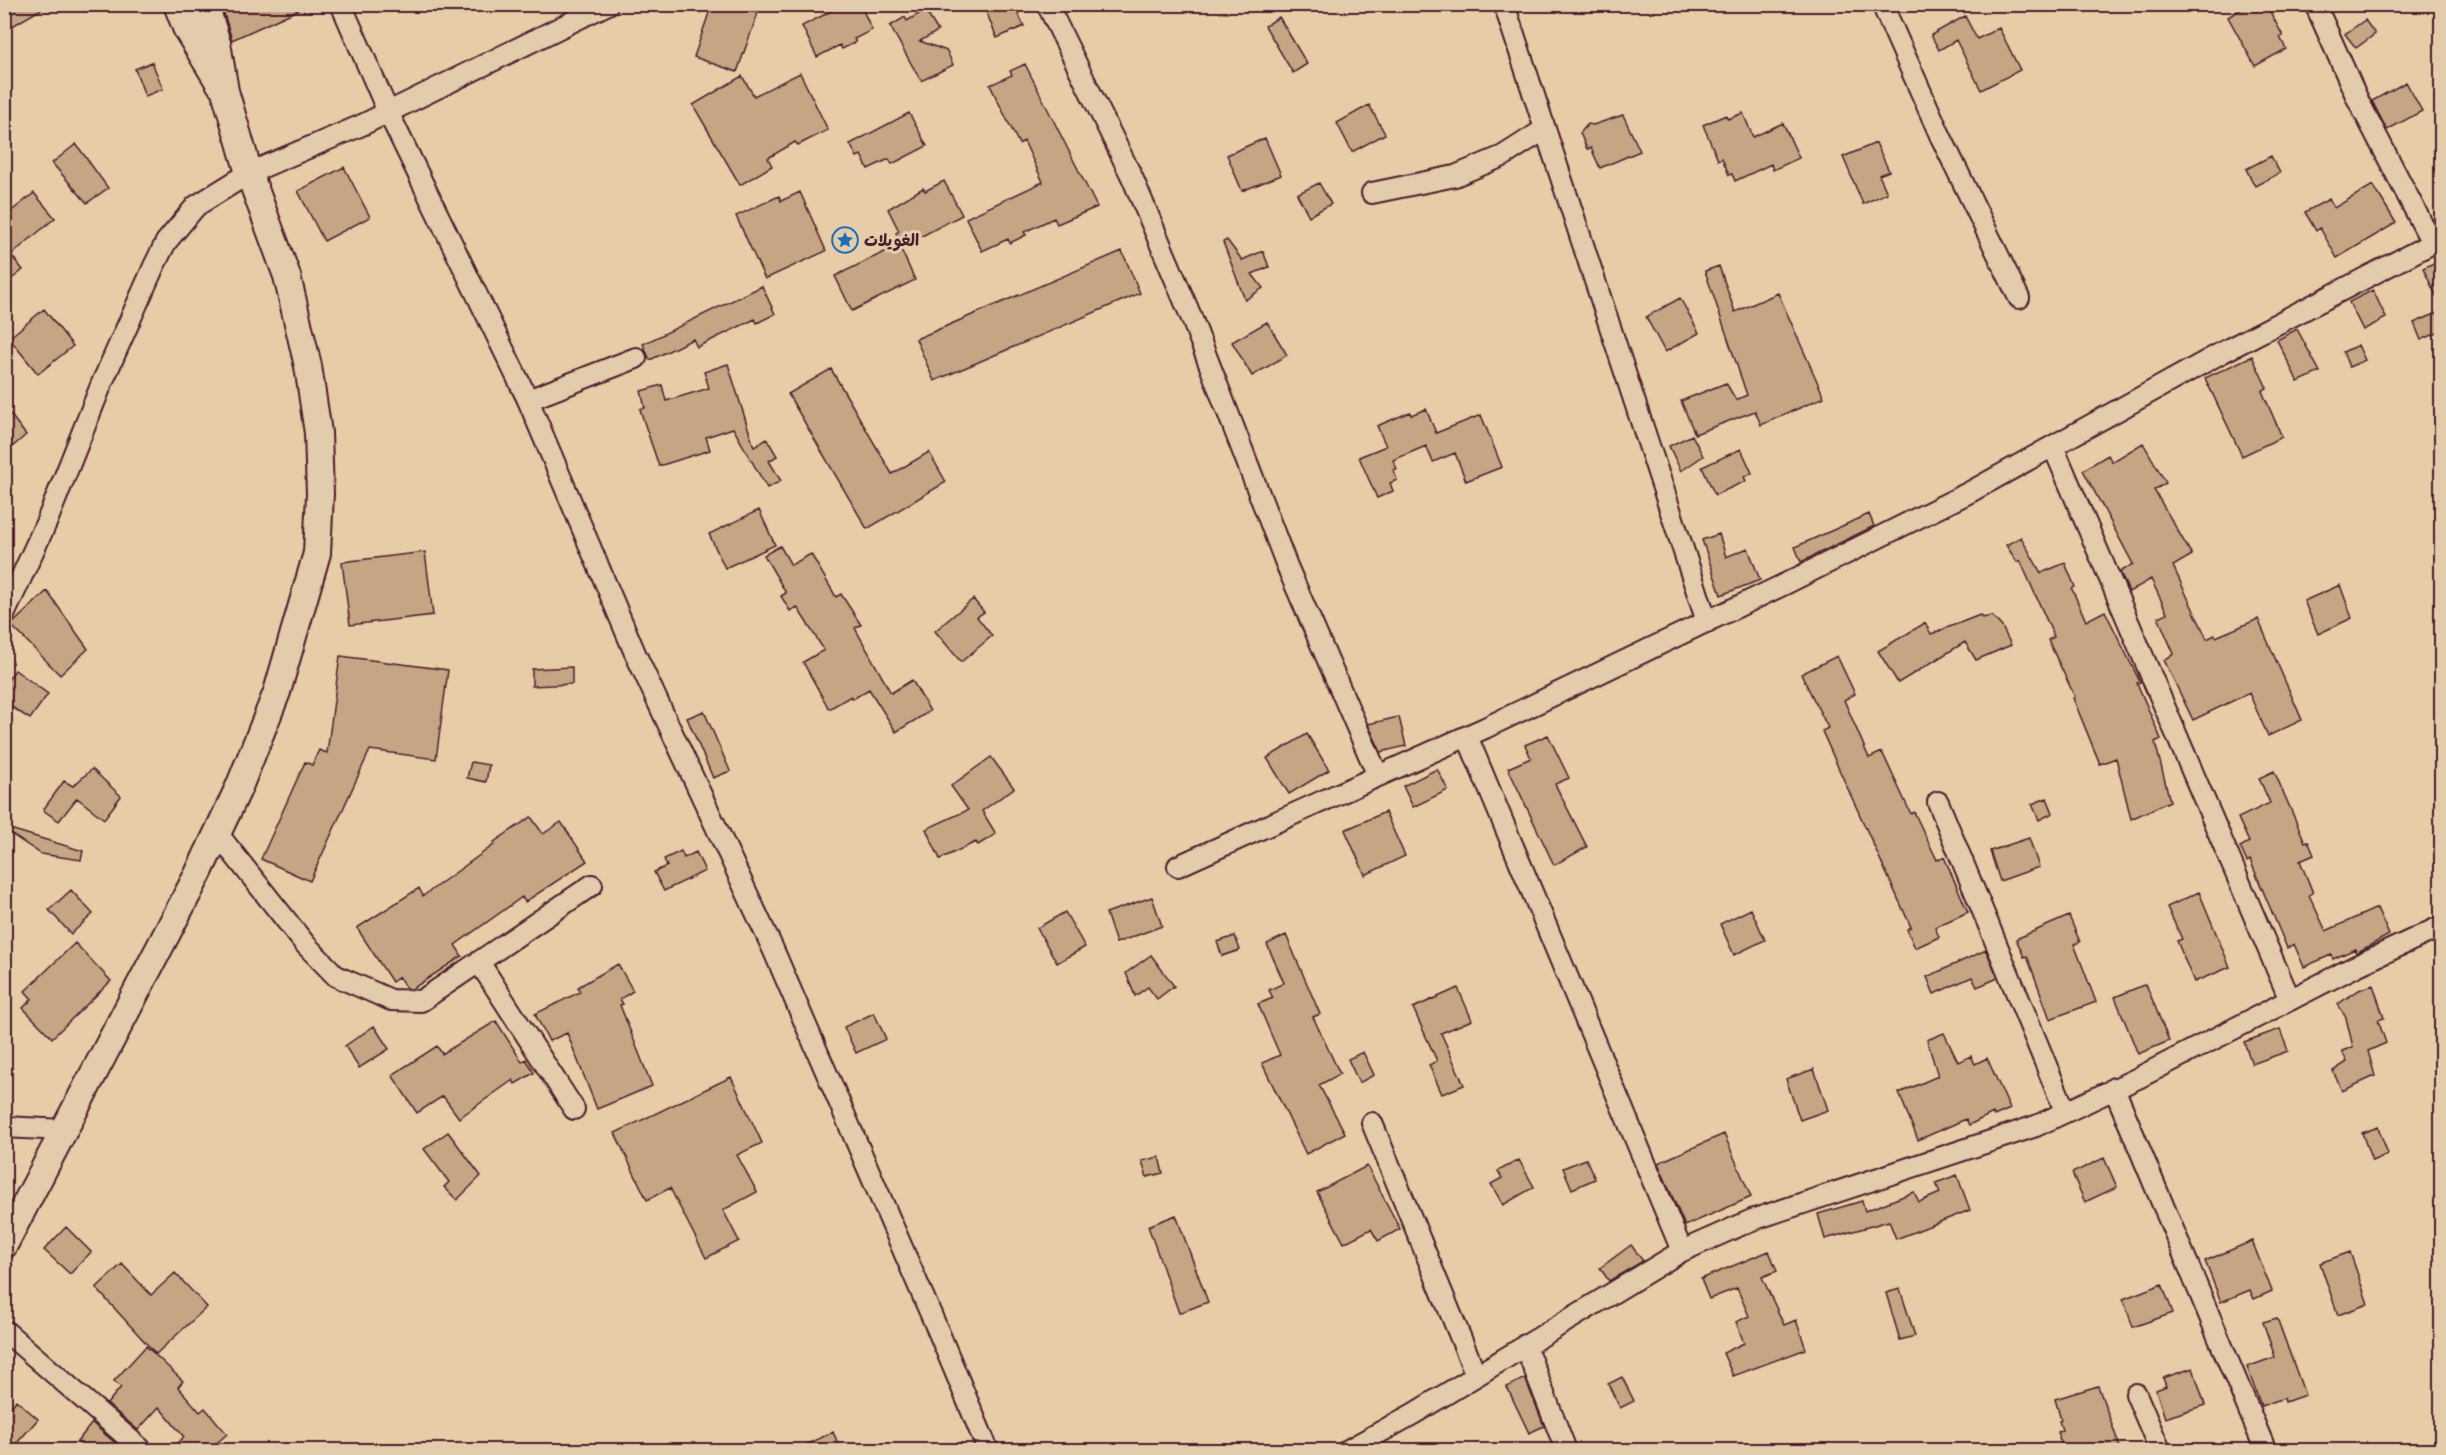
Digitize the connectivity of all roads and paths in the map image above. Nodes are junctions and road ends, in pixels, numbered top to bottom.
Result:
1 (177, 4) edge
2 (205, 4) edge
3 (341, 4) edge
4 (608, 4) edge
5 (1047, 4) edge
6 (1504, 4) edge
7 (1881, 4) edge
8 (2315, 4) edge
9 (225, 92) junction
10 (388, 112) junction
11 (1545, 129) junction
12 (249, 173) junction
13 (1372, 193) dead end
14 (2437, 241) edge
15 (2019, 298) dead end
16 (636, 358) dead end
17 (528, 400) junction
18 (2053, 446) junction
19 (4, 615) edge
20 (1707, 622) junction
21 (1467, 736) junction
22 (1378, 776) junction
23 (1938, 802) dead end
24 (217, 833) junction
25 (1178, 866) dead end
26 (592, 885) dead end
27 (2442, 926) edge
28 (479, 962) junction
29 (2290, 1000) junction
30 (2114, 1088) junction
31 (574, 1109) dead end
32 (2065, 1112) junction
33 (1372, 1123) dead end
34 (4, 1127) edge
35 (65, 1130) junction
36 (4, 1245) edge
37 (1682, 1251) junction
38 (4, 1330) edge
39 (1525, 1345) junction
40 (1476, 1375) junction
41 (2136, 1395) dead end
42 (2263, 1444) dead end
43 (141, 1450) edge
44 (988, 1450) edge
45 (1348, 1450) edge
46 (1566, 1450) edge
47 (2160, 1450) edge

1 - 9 street
2 - 9 street
3 - 10 street
4 - 10 street
5 - 22 street
6 - 11 street
7 - 15 street
8 - 14 street
9 - 12 street
10 - 12 street
10 - 17 street
11 - 13 street
11 - 20 street
12 - 19 street
12 - 24 street
14 - 18 street
16 - 17 street
17 - 44 street
18 - 20 street
18 - 29 street
20 - 21 street
21 - 22 street
21 - 37 street
22 - 25 street
23 - 32 street
24 - 28 street
24 - 35 street
26 - 28 street
27 - 29 street
28 - 31 street
29 - 30 street
30 - 32 street
30 - 42 street
32 - 37 street
33 - 40 street
34 - 35 street
35 - 36 street
37 - 39 street
38 - 43 street
39 - 40 street
39 - 46 street
40 - 45 street
41 - 47 street

